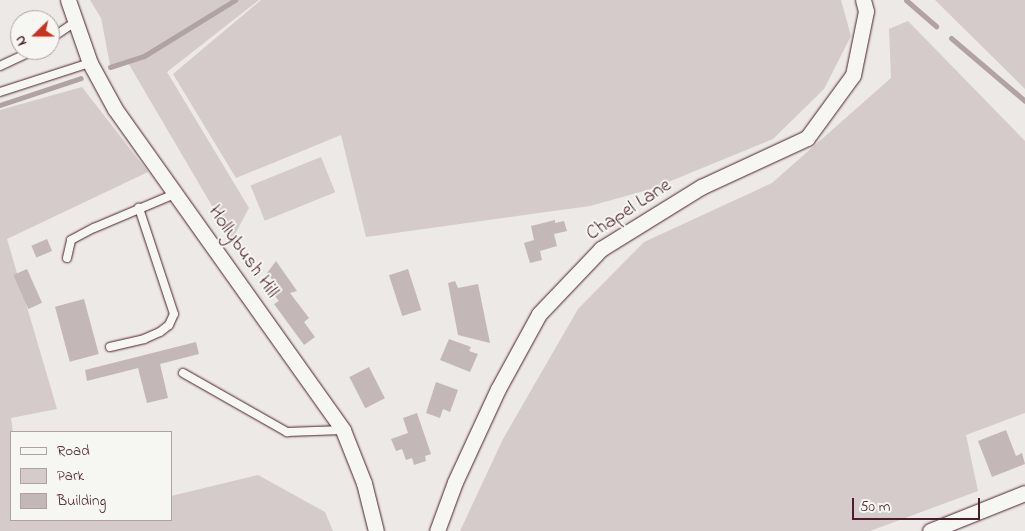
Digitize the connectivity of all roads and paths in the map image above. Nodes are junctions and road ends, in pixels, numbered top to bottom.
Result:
1 (68, 0) edge
2 (863, 0) edge
3 (74, 23) junction
4 (60, 32) edge
5 (13, 60) edge
6 (90, 63) junction
7 (0, 66) edge
8 (0, 92) edge
9 (177, 193) junction
10 (139, 208) junction
11 (67, 258) dead end
12 (110, 347) dead end
13 (183, 373) dead end
14 (343, 430) junction
15 (1025, 493) edge
16 (376, 531) edge
17 (437, 531) edge
18 (930, 531) edge

1 - 3 street, Hollybush Hill
2 - 17 street, Chapel Lane
3 - 4 lane
3 - 6 street, Hollybush Hill
5 - 7 lane
6 - 8 lane
6 - 9 street, Hollybush Hill
9 - 10 lane
9 - 14 street, Hollybush Hill
10 - 11 lane
10 - 12 lane
13 - 14 lane
14 - 16 street, Hollybush Hill
15 - 18 street

